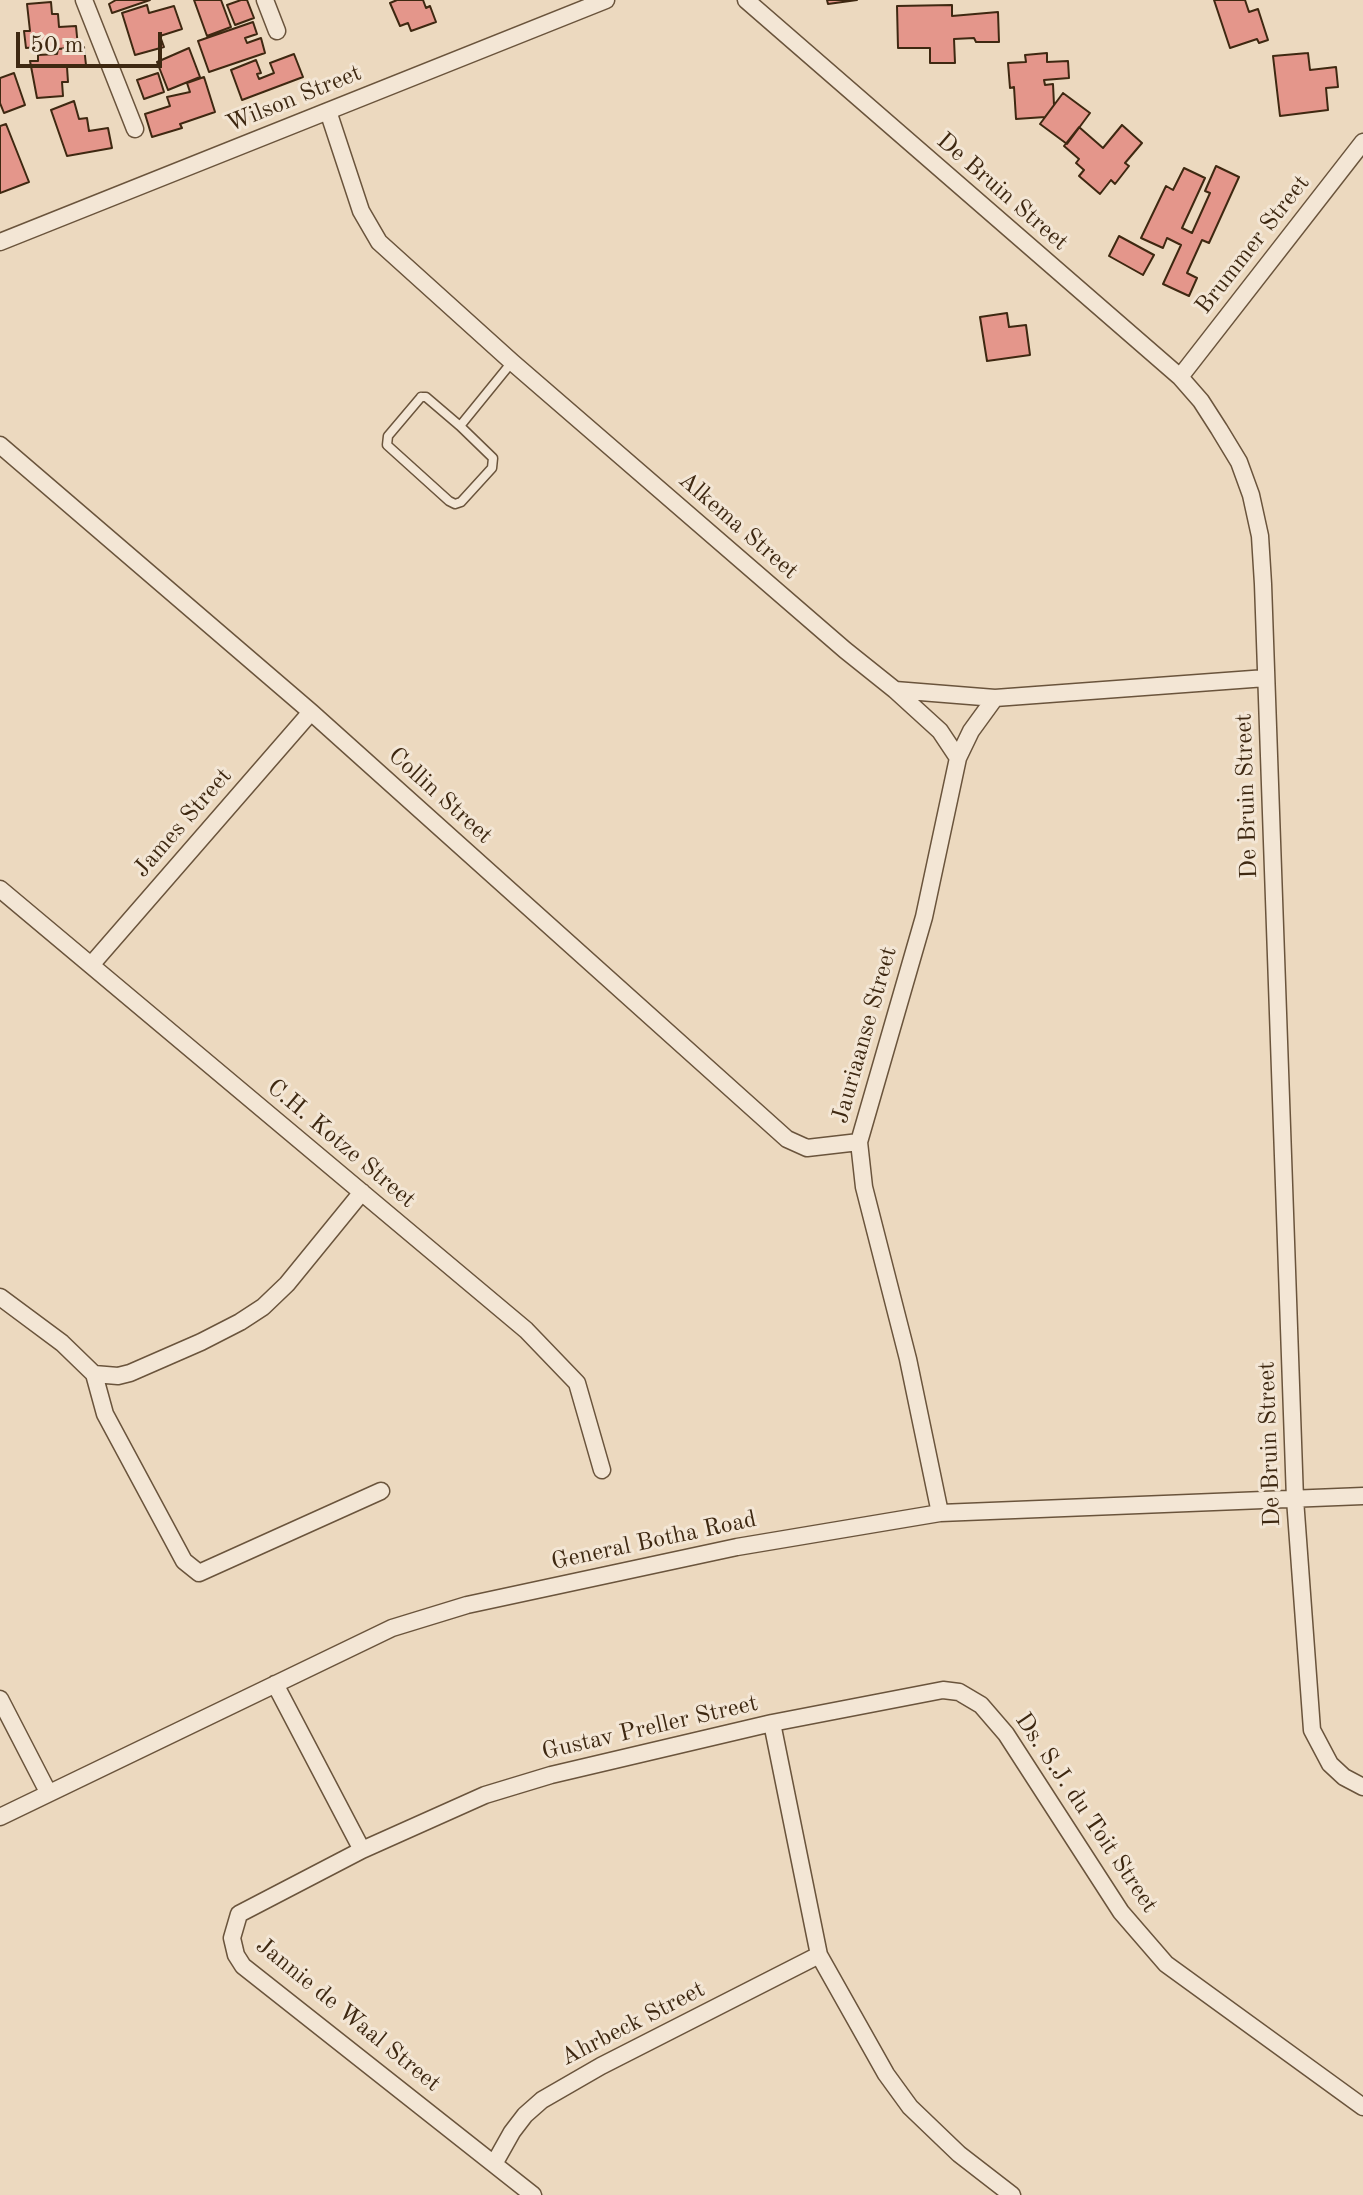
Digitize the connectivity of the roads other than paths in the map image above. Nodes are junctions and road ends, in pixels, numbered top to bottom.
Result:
1 (84, 0) edge
2 (265, 0) edge
3 (606, 0) edge
4 (746, 0) edge
5 (277, 31) dead end
6 (328, 111) junction
7 (135, 129) dead end
8 (1363, 142) edge
9 (0, 242) edge
10 (512, 362) junction
11 (1180, 377) junction
12 (460, 426) junction
13 (0, 445) edge
14 (1266, 678) junction
15 (895, 690) junction
16 (995, 698) junction
17 (311, 712) junction
18 (958, 758) junction
19 (0, 889) edge
20 (91, 965) junction
21 (859, 1142) junction
22 (362, 1192) junction
23 (0, 1297) edge
24 (94, 1374) junction
25 (602, 1470) dead end
26 (381, 1491) dead end
27 (1363, 1496) edge
28 (1295, 1499) junction
29 (940, 1513) junction
30 (275, 1684) junction
31 (959, 1692) joint
32 (0, 1699) edge
33 (772, 1723) junction
34 (1363, 1787) edge
35 (48, 1792) junction
36 (0, 1817) edge
37 (362, 1850) junction
38 (819, 1955) junction
39 (1363, 2107) edge
40 (494, 2164) junction
41 (533, 2195) edge
42 (1012, 2195) edge

1 - 7 street
2 - 5 street
3 - 6 street, Wilson Street
4 - 11 street, De Bruin Street
6 - 9 street, Wilson Street
6 - 10 street, Alkema Street
8 - 11 street, Brummer Street
10 - 12 lane
10 - 15 street, Alkema Street
11 - 14 street, De Bruin Street
12 - 12 lane
13 - 17 street, Collin Street
14 - 16 street
14 - 28 street, De Bruin Street
15 - 16 street
15 - 18 street
16 - 18 street, Jauriaanse Street
17 - 20 street, James Street
17 - 21 street, Collin Street
18 - 21 street, Jauriaanse Street
19 - 20 street, C.H. Kotze Street
20 - 22 street, C.H. Kotze Street
21 - 29 street, Jauriaanse Street
22 - 24 street
22 - 25 street, C.H. Kotze Street
23 - 24 street
24 - 26 street
27 - 28 street, General Botha Road
28 - 29 street, General Botha Road
28 - 34 street, De Bruin Street
29 - 30 street, General Botha Road
30 - 35 street, General Botha Road
30 - 37 street
31 - 33 street, Gustav Preller Street
31 - 39 street, Ds. S.J. du Toit Street
32 - 35 street
33 - 37 street, Gustav Preller Street
33 - 38 street
35 - 36 street, General Botha Road
37 - 40 street, Jannie de Waal Street
38 - 40 street, Ahrbeck Street
38 - 42 street
40 - 41 street, Jannie de Waal Street

